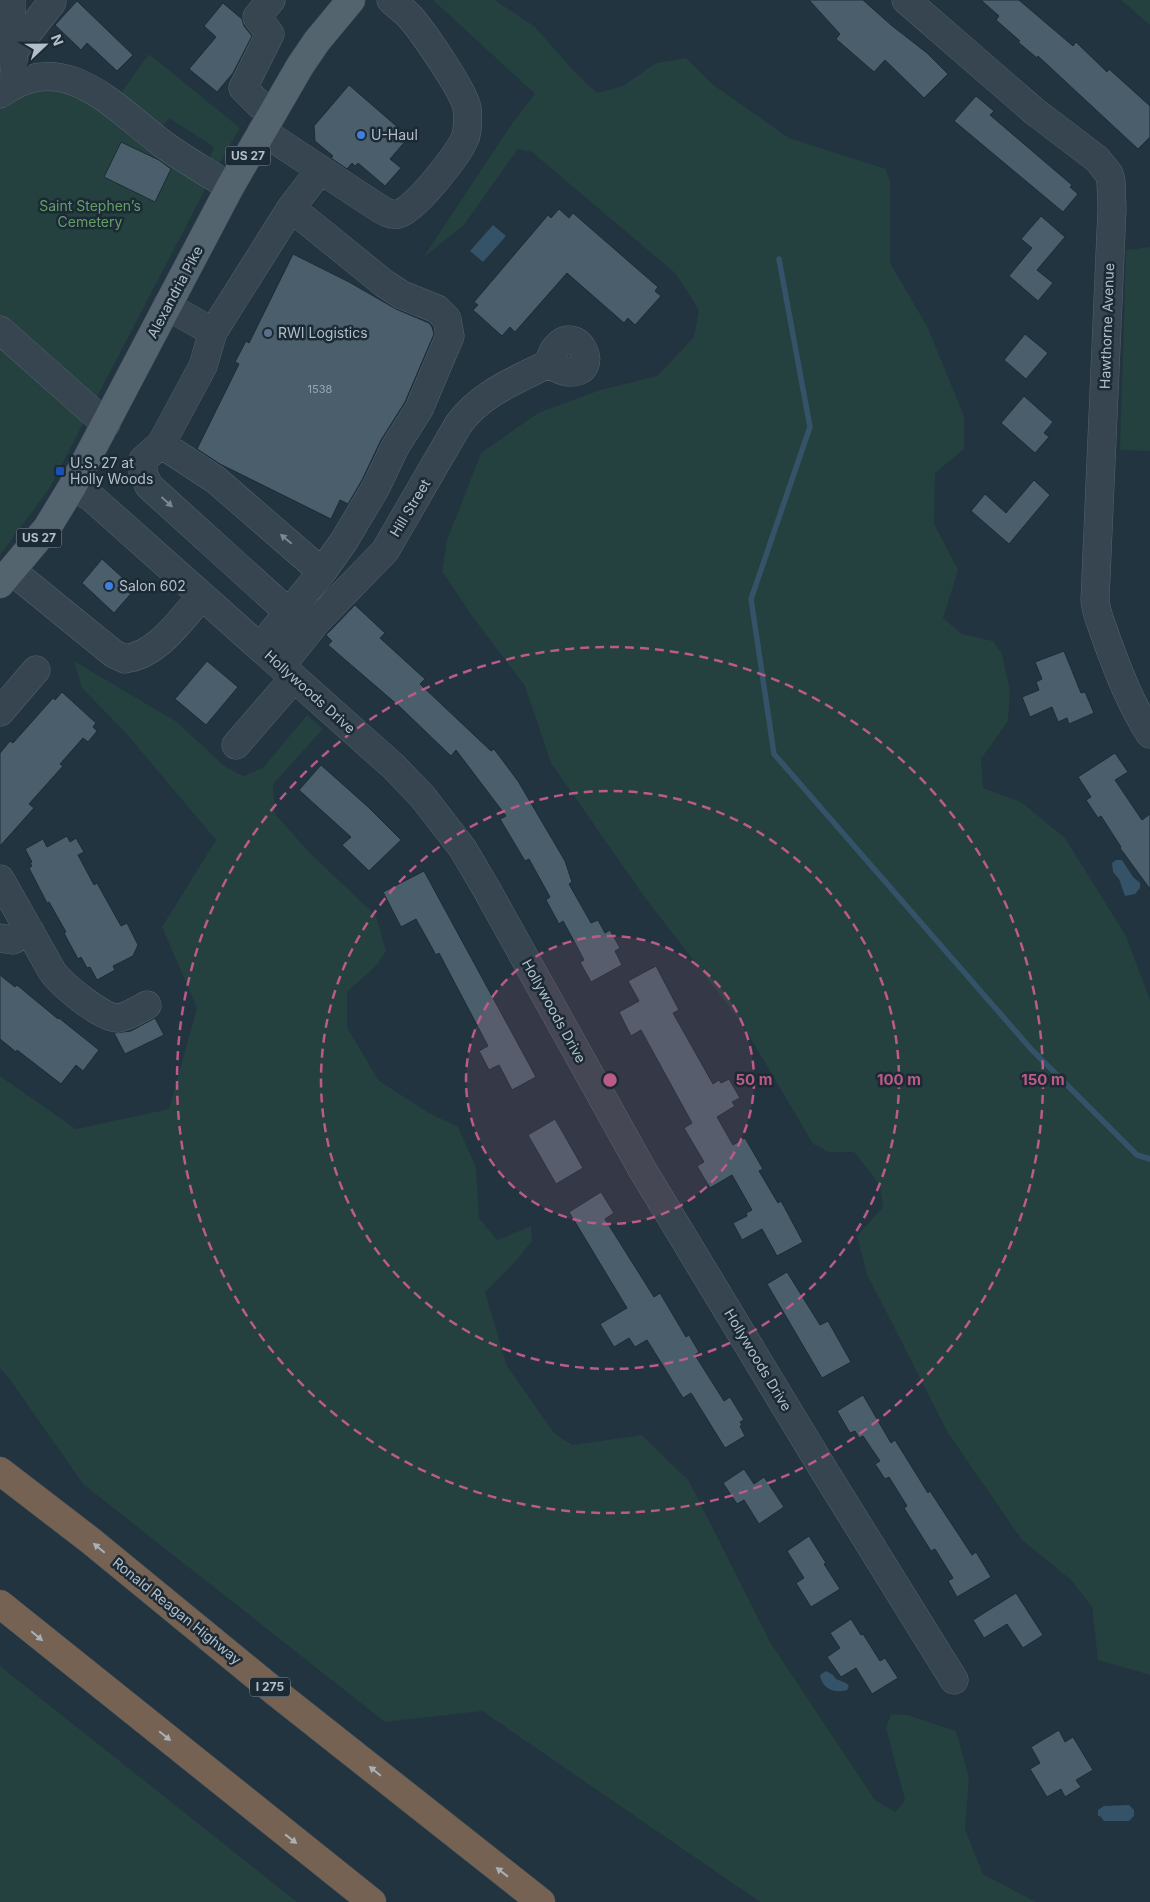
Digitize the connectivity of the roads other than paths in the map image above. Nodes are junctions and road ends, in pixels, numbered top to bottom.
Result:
1 (11, 0) edge
2 (271, 0) edge
3 (351, 0) edge
4 (391, 0) edge
5 (906, 0) edge
6 (52, 2) dead end
7 (6, 52) edge
8 (8, 89) edge
9 (268, 122) junction
10 (320, 170) junction
11 (230, 187) junction
12 (291, 208) junction
13 (167, 306) junction
14 (0, 330) edge
15 (213, 332) junction
16 (548, 364) dead end
17 (106, 424) junction
18 (161, 444) junction
19 (72, 487) junction
20 (322, 572) junction
21 (6, 577) edge
22 (202, 596) junction
23 (288, 612) junction
24 (260, 647) junction
25 (36, 670) dead end
26 (288, 672) junction
27 (0, 712) edge
28 (1150, 734) edge
29 (236, 745) dead end
30 (1, 886) edge
31 (30, 931) junction
32 (0, 938) edge
33 (147, 1005) dead end
34 (0, 1471) edge
35 (0, 1604) edge
36 (954, 1680) dead end
37 (372, 1902) edge
38 (541, 1902) edge

1 - 7 street
2 - 9 street
3 - 9 main road, Alexandria Pike / US 27
4 - 10 street
5 - 28 street, Hawthorne Avenue
6 - 7 street
7 - 8 street
8 - 11 street
9 - 10 street
9 - 11 main road, Alexandria Pike / US 27
10 - 12 street
11 - 13 main road, Alexandria Pike / US 27
12 - 15 street
12 - 20 street
13 - 15 street
13 - 17 main road, Alexandria Pike / US 27
14 - 17 street
15 - 18 street
16 - 26 street, Hill Street
17 - 19 main road, Alexandria Pike / US 27
20 -> 18 street
18 -> 23 street
19 - 21 main road, Alexandria Pike / US 27
19 - 22 street, Hollywoods Drive
20 - 23 street
21 - 22 street
22 - 24 street, Hollywoods Drive
23 - 24 street
24 - 26 street, Hollywoods Drive
25 - 27 street
26 - 29 street, Hill Street
26 - 36 street, Hollywoods Drive
30 - 31 street
31 - 32 street
31 - 33 street
38 -> 34 highway, Ronald Reagan Highway / I 275
35 -> 37 highway

